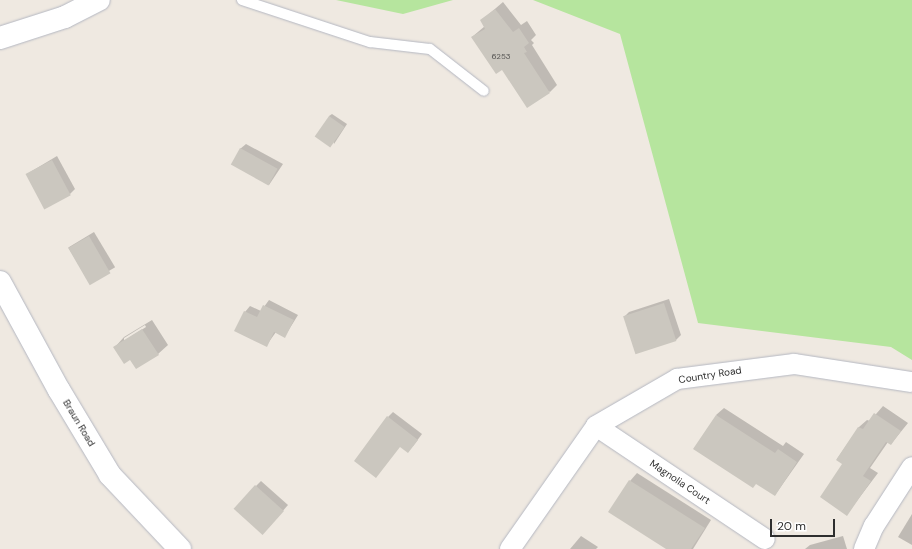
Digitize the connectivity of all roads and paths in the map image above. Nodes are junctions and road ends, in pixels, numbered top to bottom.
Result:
1 (98, 0) edge
2 (242, 0) edge
3 (0, 38) edge
4 (484, 91) dead end
5 (0, 282) edge
6 (912, 382) edge
7 (596, 426) junction
8 (912, 467) edge
9 (765, 539) dead end
10 (180, 549) edge
11 (510, 549) edge
12 (864, 549) edge

1 - 3 street
2 - 4 lane
5 - 10 street, Braun Road
6 - 7 street, Country Road
7 - 9 street, Magnolia Court
7 - 11 street, Country Road
8 - 12 street

